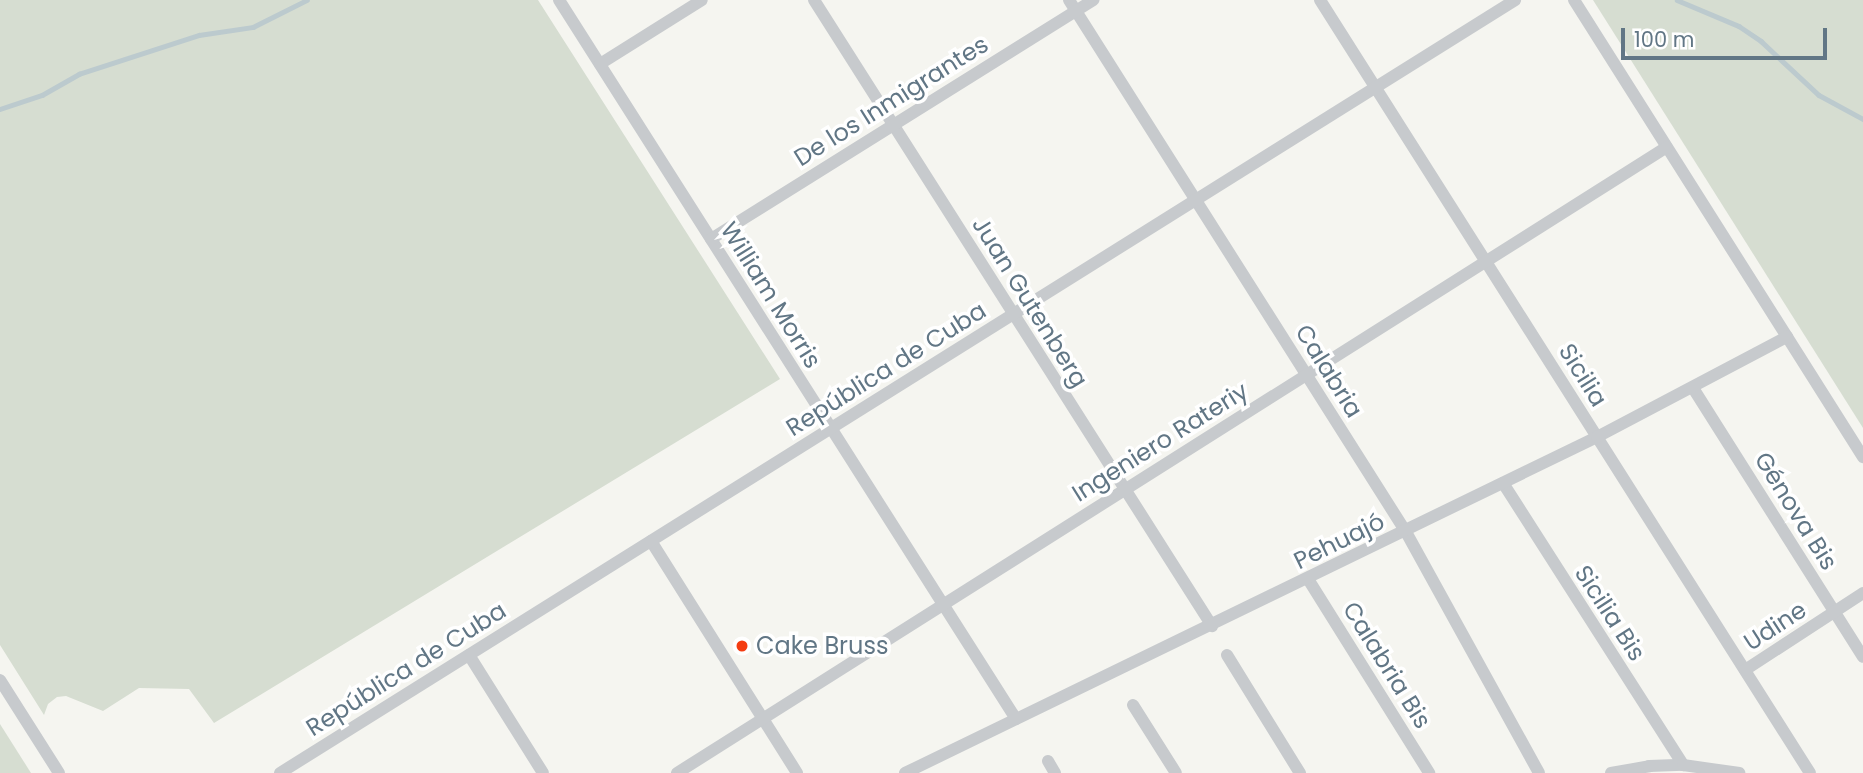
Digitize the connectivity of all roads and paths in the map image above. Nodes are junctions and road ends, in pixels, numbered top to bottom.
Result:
1 (559, 0) edge
2 (702, 0) edge
3 (814, 0) edge
4 (1069, 0) edge
5 (1094, 0) edge
6 (1320, 0) edge
7 (1515, 0) edge
8 (1574, 0) edge
9 (1076, 12) junction
10 (600, 64) junction
11 (1375, 88) junction
12 (892, 125) junction
13 (1667, 147) junction
14 (1196, 200) junction
15 (711, 239) junction
16 (1486, 261) junction
17 (1013, 314) junction
18 (1787, 337) junction
19 (1306, 374) junction
20 (1693, 388) junction
21 (831, 428) junction
22 (1597, 438) junction
23 (1863, 457) edge
24 (1503, 483) junction
25 (1124, 490) junction
26 (1406, 531) junction
27 (650, 541) junction
28 (1308, 579) junction
29 (1863, 593) edge
30 (943, 604) junction
31 (1834, 612) junction
32 (1212, 626) junction
33 (469, 654) junction
34 (1227, 655) dead end
35 (1863, 657) edge
36 (1745, 670) junction
37 (0, 680) edge
38 (1133, 705) dead end
39 (762, 719) junction
40 (1016, 719) junction
41 (1048, 761) dead end
42 (1683, 765) junction
43 (286, 771) edge
44 (59, 773) edge
45 (543, 773) edge
46 (677, 773) edge
47 (797, 773) edge
48 (905, 773) edge
49 (1055, 773) edge
50 (1176, 773) edge
51 (1300, 773) edge
52 (1429, 773) edge
53 (1539, 773) edge
54 (1611, 773) edge
55 (1739, 773) edge
56 (1810, 773) edge

1 - 10 street, William Morris
2 - 10 street
3 - 12 street, Juan Gutenberg
4 - 9 street, Calabria
5 - 9 street, De los Inmigrantes
6 - 11 street, Sicilia
7 - 11 street, República de Cuba
8 - 13 street
9 - 12 street, De los Inmigrantes
9 - 14 street, Calabria
10 - 15 street, William Morris
11 - 14 street, República de Cuba
11 - 16 street, Sicilia
12 - 15 street, De los Inmigrantes
12 - 17 street, Juan Gutenberg
13 - 16 street, Ingeniero Rateriy
13 - 18 street
14 - 17 street, República de Cuba
14 - 19 street, Calabria
15 - 21 street, William Morris
16 - 19 street, Ingeniero Rateriy
16 - 22 street, Sicilia
17 - 21 street, República de Cuba
17 - 25 street, Juan Gutenberg
18 - 20 street, Pehuajó
18 - 23 street
19 - 25 street, Ingeniero Rateriy
19 - 26 street, Calabria
20 - 22 street, Pehuajó
20 - 31 street, Génova Bis
21 - 27 street, República de Cuba
21 - 30 street, William Morris
22 - 24 street, Pehuajó
22 - 36 street, Sicilia
24 - 26 street, Pehuajó
24 - 42 street, Sicilia Bis
25 - 30 street, Ingeniero Rateriy
25 - 32 street, Juan Gutenberg
26 - 28 street, Pehuajó
26 - 53 street, Calabria
27 - 33 street, República de Cuba
27 - 39 street
28 - 32 street, Pehuajó
28 - 52 street, Calabria Bis
29 - 31 street, Udine
30 - 39 street, Ingeniero Rateriy
30 - 40 street, William Morris
31 - 35 street, Génova Bis
31 - 36 street, Udine
32 - 40 street, Pehuajó
33 - 43 street, República de Cuba
33 - 45 street
34 - 51 street
36 - 56 street, Sicilia
37 - 44 street
38 - 50 street
39 - 46 street, Ingeniero Rateriy
39 - 47 street
40 - 48 street, Pehuajó
41 - 49 street
42 - 54 street
42 - 55 street

